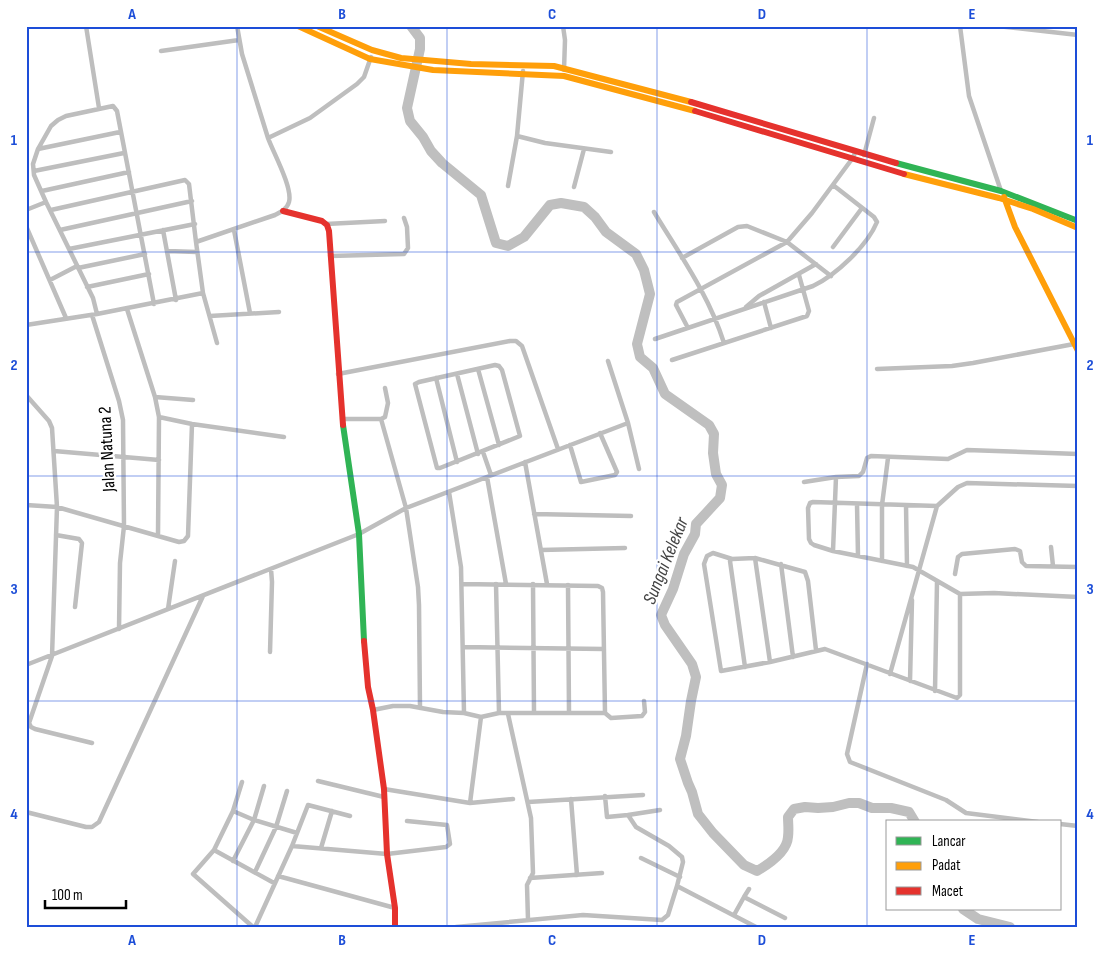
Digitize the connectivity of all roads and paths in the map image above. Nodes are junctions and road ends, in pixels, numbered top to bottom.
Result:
1 (86, 26) edge
2 (237, 26) edge
3 (298, 26) edge
4 (317, 26) edge
5 (563, 26) edge
6 (960, 26) edge
7 (997, 26) edge
8 (1078, 35) edge
9 (239, 40) junction
10 (372, 50) junction
11 (161, 52) dead end
12 (370, 59) junction
13 (401, 61) junction
14 (523, 66) junction
15 (564, 68) junction
16 (524, 74) junction
17 (564, 76) junction
18 (99, 108) junction
19 (874, 118) dead end
20 (764, 123) junction
21 (762, 131) junction
22 (120, 132) junction
23 (517, 136) junction
24 (268, 138) junction
25 (38, 149) junction
26 (584, 149) junction
27 (856, 151) junction
28 (124, 152) junction
29 (611, 152) dead end
30 (864, 154) junction
31 (852, 159) junction
32 (862, 162) junction
33 (34, 171) junction
34 (129, 172) junction
35 (833, 185) junction
36 (508, 186) dead end
37 (574, 187) dead end
38 (42, 191) junction
39 (1001, 191) junction
40 (133, 192) junction
41 (1005, 200) junction
42 (192, 201) junction
43 (46, 202) junction
44 (862, 208) junction
45 (26, 210) edge
46 (50, 210) junction
47 (283, 211) junction
48 (654, 212) dead end
49 (137, 213) junction
50 (404, 218) dead end
51 (385, 221) dead end
52 (1078, 222) edge
53 (195, 224) junction
54 (326, 224) junction
55 (26, 226) edge
56 (1078, 228) edge
57 (60, 230) junction
58 (163, 230) junction
59 (234, 230) junction
60 (141, 234) junction
61 (196, 242) junction
62 (787, 242) junction
63 (833, 247) dead end
64 (69, 249) junction
65 (167, 251) junction
66 (197, 252) junction
67 (145, 254) junction
68 (330, 256) junction
69 (682, 258) junction
70 (816, 264) junction
71 (77, 267) junction
72 (149, 274) junction
73 (798, 275) junction
74 (831, 276) junction
75 (50, 280) junction
76 (87, 287) junction
77 (701, 288) junction
78 (803, 290) junction
79 (203, 293) junction
80 (176, 300) junction
81 (764, 302) junction
82 (154, 304) junction
83 (746, 308) junction
84 (127, 309) junction
85 (278, 312) dead end
86 (250, 313) junction
87 (95, 314) junction
88 (210, 316) junction
89 (66, 318) junction
90 (716, 318) junction
91 (27, 324) edge
92 (688, 328) junction
93 (771, 328) junction
94 (655, 339) dead end
95 (217, 343) dead end
96 (724, 343) junction
97 (1074, 344) junction
98 (1078, 351) edge
99 (672, 360) dead end
100 (608, 361) dead end
101 (478, 369) junction
102 (877, 369) dead end
103 (338, 374) junction
104 (457, 374) junction
105 (436, 378) junction
106 (385, 388) dead end
107 (26, 395) edge
108 (155, 397) junction
109 (193, 400) dead end
110 (159, 417) junction
111 (342, 418) junction
112 (381, 419) junction
113 (628, 423) junction
114 (192, 424) junction
115 (600, 434) junction
116 (284, 438) dead end
117 (570, 444) junction
118 (499, 445) junction
119 (558, 449) junction
120 (54, 451) junction
121 (480, 453) junction
122 (1078, 454) edge
123 (124, 457) junction
124 (888, 458) junction
125 (159, 460) junction
126 (457, 462) junction
127 (525, 462) junction
128 (639, 469) dead end
129 (489, 476) junction
130 (836, 477) junction
131 (804, 482) dead end
132 (1078, 486) edge
133 (450, 492) junction
134 (834, 502) junction
135 (857, 504) junction
136 (26, 505) edge
137 (882, 505) junction
138 (906, 505) junction
139 (937, 506) junction
140 (58, 508) junction
141 (406, 508) junction
142 (534, 514) junction
143 (631, 516) dead end
144 (124, 526) junction
145 (359, 534) junction
146 (56, 535) junction
147 (158, 535) junction
148 (1051, 547) dead end
149 (625, 548) dead end
150 (541, 550) junction
151 (833, 551) junction
152 (858, 556) junction
153 (755, 558) junction
154 (732, 560) junction
155 (174, 561) dead end
156 (882, 561) junction
157 (781, 564) junction
158 (907, 566) junction
159 (1053, 566) junction
160 (1078, 567) edge
161 (271, 569) junction
162 (919, 570) junction
163 (955, 574) dead end
164 (937, 582) junction
165 (462, 584) junction
166 (496, 584) junction
167 (506, 584) junction
168 (533, 584) junction
169 (547, 584) junction
170 (568, 585) junction
171 (912, 592) junction
172 (960, 594) junction
173 (203, 596) junction
174 (1078, 597) edge
175 (75, 606) dead end
176 (168, 610) junction
177 (119, 629) junction
178 (463, 647) junction
179 (497, 648) junction
180 (533, 649) junction
181 (568, 649) junction
182 (604, 650) junction
183 (816, 650) junction
184 (270, 652) dead end
185 (52, 656) junction
186 (794, 657) junction
187 (770, 662) junction
188 (867, 664) junction
189 (26, 665) edge
190 (745, 667) junction
191 (890, 674) junction
192 (910, 681) junction
193 (936, 690) junction
194 (644, 701) dead end
195 (420, 708) junction
196 (373, 710) junction
197 (605, 712) junction
198 (464, 713) junction
199 (499, 713) junction
200 (534, 713) junction
201 (569, 713) junction
202 (508, 714) junction
203 (481, 717) junction
204 (28, 725) edge
205 (92, 744) dead end
206 (318, 781) dead end
207 (242, 782) dead end
208 (264, 786) dead end
209 (384, 789) junction
210 (287, 791) dead end
211 (643, 795) dead end
212 (604, 796) junction
213 (384, 797) junction
214 (513, 798) dead end
215 (571, 799) junction
216 (528, 802) junction
217 (470, 803) junction
218 (660, 810) dead end
219 (233, 811) junction
220 (332, 811) junction
221 (26, 812) edge
222 (628, 815) junction
223 (350, 816) dead end
224 (254, 820) junction
225 (1022, 820) edge
226 (406, 821) dead end
227 (1062, 824) edge
228 (1078, 826) edge
229 (276, 827) junction
230 (296, 833) junction
231 (292, 846) junction
232 (322, 848) junction
233 (214, 850) junction
234 (387, 854) junction
235 (641, 858) dead end
236 (233, 861) junction
237 (255, 872) junction
238 (602, 873) dead end
239 (576, 875) junction
240 (278, 876) junction
241 (530, 878) junction
242 (680, 878) junction
243 (274, 883) junction
244 (677, 886) junction
245 (748, 889) dead end
246 (744, 897) junction
247 (395, 908) junction
248 (734, 915) junction
249 (785, 918) dead end
250 (528, 920) junction
251 (658, 920) junction
252 (254, 927) edge
253 (395, 927) edge
254 (456, 927) edge
255 (656, 927) edge
256 (756, 927) edge

1 - 18 street
2 - 9 street
3 - 12 main road
4 - 10 main road
5 - 15 street
6 - 39 street
7 - 8 street
9 - 11 street
9 - 24 street
10 - 12 street
10 - 13 main road
12 - 13 main road
12 - 24 street
13 - 14 main road
13 - 16 main road
14 - 15 main road
14 - 16 street
15 - 17 street
15 - 20 main road
16 - 17 main road
16 - 23 street
17 - 21 main road
18 - 22 street
18 - 25 street
19 - 30 street
20 - 21 main road
20 - 27 main road
21 - 31 main road
22 - 25 street
22 - 28 street
23 - 26 street
23 - 36 street
24 - 47 street
25 - 33 street
26 - 29 street
26 - 37 street
27 - 30 main road
27 - 31 street
28 - 33 street
28 - 34 street
30 - 32 street
30 - 39 main road
31 - 32 main road
31 - 35 street
32 - 41 main road
33 - 38 street, Jalan Natuna 2
34 - 38 street
34 - 40 street
35 - 44 street
35 - 62 street
38 - 43 street, Jalan Natuna 2
39 - 41 main road
39 - 52 main road
40 - 42 street
40 - 46 street
40 - 49 street
41 - 56 main road
41 - 97 main road
42 - 49 street
42 - 53 street
43 - 45 street
43 - 46 street, Jalan Natuna 2
44 - 63 street
44 - 74 street
46 - 57 street, Jalan Natuna 2
47 - 54 main road
47 - 59 street
48 - 69 street
49 - 57 street
49 - 60 street
50 - 68 street
51 - 54 street
53 - 58 street
53 - 61 street
54 - 68 main road
55 - 75 street
57 - 64 street, Jalan Natuna 2
58 - 60 street
58 - 65 street
59 - 61 street
59 - 86 street
60 - 64 street
60 - 67 street
61 - 66 street
62 - 69 street
62 - 70 street
62 - 77 street
64 - 71 street, Jalan Natuna 2
65 - 66 street
65 - 80 street
66 - 79 street
67 - 71 street
67 - 72 street
68 - 103 main road
69 - 77 street
70 - 73 street
70 - 74 street
71 - 75 street
71 - 76 street, Jalan Natuna 2
72 - 76 street
72 - 82 street
73 - 78 street
73 - 83 street
74 - 78 street
75 - 89 street
76 - 87 street, Jalan Natuna 2
77 - 90 street
77 - 92 street
78 - 81 street
78 - 93 street
79 - 80 street
79 - 88 street
80 - 82 street
81 - 83 street
81 - 93 street
82 - 84 street
83 - 90 street
84 - 87 street
84 - 108 street
85 - 86 street
86 - 88 street
87 - 89 street
87 - 123 street, Jalan Natuna 2
88 - 95 street
89 - 91 street
90 - 92 street
90 - 96 street
92 - 94 street
93 - 96 street
96 - 99 street
97 - 98 main road
97 - 102 street
100 - 113 street
101 - 104 street
101 - 118 street
101 - 118 street
103 - 111 main road
103 - 119 street
104 - 105 street
104 - 121 street
105 - 126 street
105 - 126 street
106 - 112 street
107 - 120 street
108 - 109 street
108 - 110 street
110 - 114 street
110 - 125 street
111 - 112 street
111 - 145 main road
112 - 141 street
113 - 115 street
113 - 128 street
114 - 116 street
114 - 147 street
115 - 117 street
115 - 117 street
117 - 119 street
118 - 121 street
119 - 127 street
120 - 123 street
120 - 140 street
121 - 126 street
121 - 129 street
122 - 124 street
123 - 125 street
123 - 144 street, Jalan Natuna 2
124 - 130 street
124 - 137 street
125 - 147 street
127 - 129 street
127 - 142 street
129 - 133 street
129 - 167 street
130 - 131 street
130 - 134 street
132 - 139 street
133 - 141 street
133 - 165 street
134 - 135 street
134 - 151 street
134 - 151 street
135 - 137 street
135 - 152 street
136 - 140 street
137 - 138 street
137 - 156 street
138 - 139 street
138 - 158 street
139 - 162 street
140 - 144 street
140 - 146 street
141 - 145 street
141 - 195 street
142 - 143 street
142 - 150 street
144 - 147 street
144 - 177 street, Jalan Natuna 2
145 - 161 street
145 - 196 main road
146 - 175 street
146 - 185 street
148 - 159 street
149 - 150 street
150 - 169 street
151 - 152 street
152 - 156 street
153 - 154 street
153 - 157 street
153 - 187 street
154 - 190 street
154 - 190 street
155 - 176 street
156 - 158 street
157 - 183 street
157 - 186 street
158 - 162 street
159 - 160 street
159 - 163 street
161 - 173 street
161 - 184 street
162 - 164 street
162 - 171 street
164 - 172 street
164 - 193 street
165 - 166 street
165 - 178 street
166 - 167 street
166 - 179 street
167 - 168 street
168 - 169 street
168 - 180 street
169 - 170 street
170 - 181 street
170 - 182 street
171 - 191 street
171 - 192 street
172 - 174 street
172 - 193 street
173 - 176 street
173 - 221 street
176 - 177 street
177 - 185 street
178 - 179 street
178 - 198 street
179 - 180 street
179 - 199 street
180 - 181 street
180 - 200 street
181 - 182 street
181 - 201 street
182 - 197 street
183 - 186 street
183 - 188 street
185 - 189 street
185 - 204 street
186 - 187 street
187 - 190 street
188 - 191 street
188 - 225 street
191 - 192 street
192 - 193 street
194 - 197 street
195 - 196 street
195 - 198 street
196 - 209 main road
197 - 201 street
198 - 203 street
199 - 202 street
199 - 203 street
200 - 201 street
200 - 202 street
202 - 216 street
203 - 217 street
204 - 205 street
206 - 213 street
207 - 219 street
208 - 224 street
209 - 213 main road
209 - 217 street
210 - 229 street
211 - 212 street
212 - 215 street
212 - 222 street
213 - 234 main road
214 - 217 street
215 - 216 street
215 - 239 street
216 - 241 street
218 - 222 street
219 - 224 street
219 - 233 street
220 - 223 street
220 - 230 street
220 - 232 street
222 - 242 street
224 - 229 street
224 - 236 street
226 - 234 street
227 - 228 street
229 - 230 street
229 - 237 street
230 - 231 street
231 - 232 street
231 - 240 street
232 - 234 street
233 - 236 street
233 - 252 street
234 - 247 main road
235 - 242 street
236 - 237 street
237 - 243 street
238 - 239 street
239 - 241 street
240 - 243 street
240 - 247 street
241 - 250 street
242 - 244 street
243 - 252 street
244 - 248 street
244 - 251 street
245 - 246 street
246 - 248 street
246 - 249 street
247 - 253 main road
248 - 256 street
250 - 251 street
250 - 254 street
251 - 255 street

